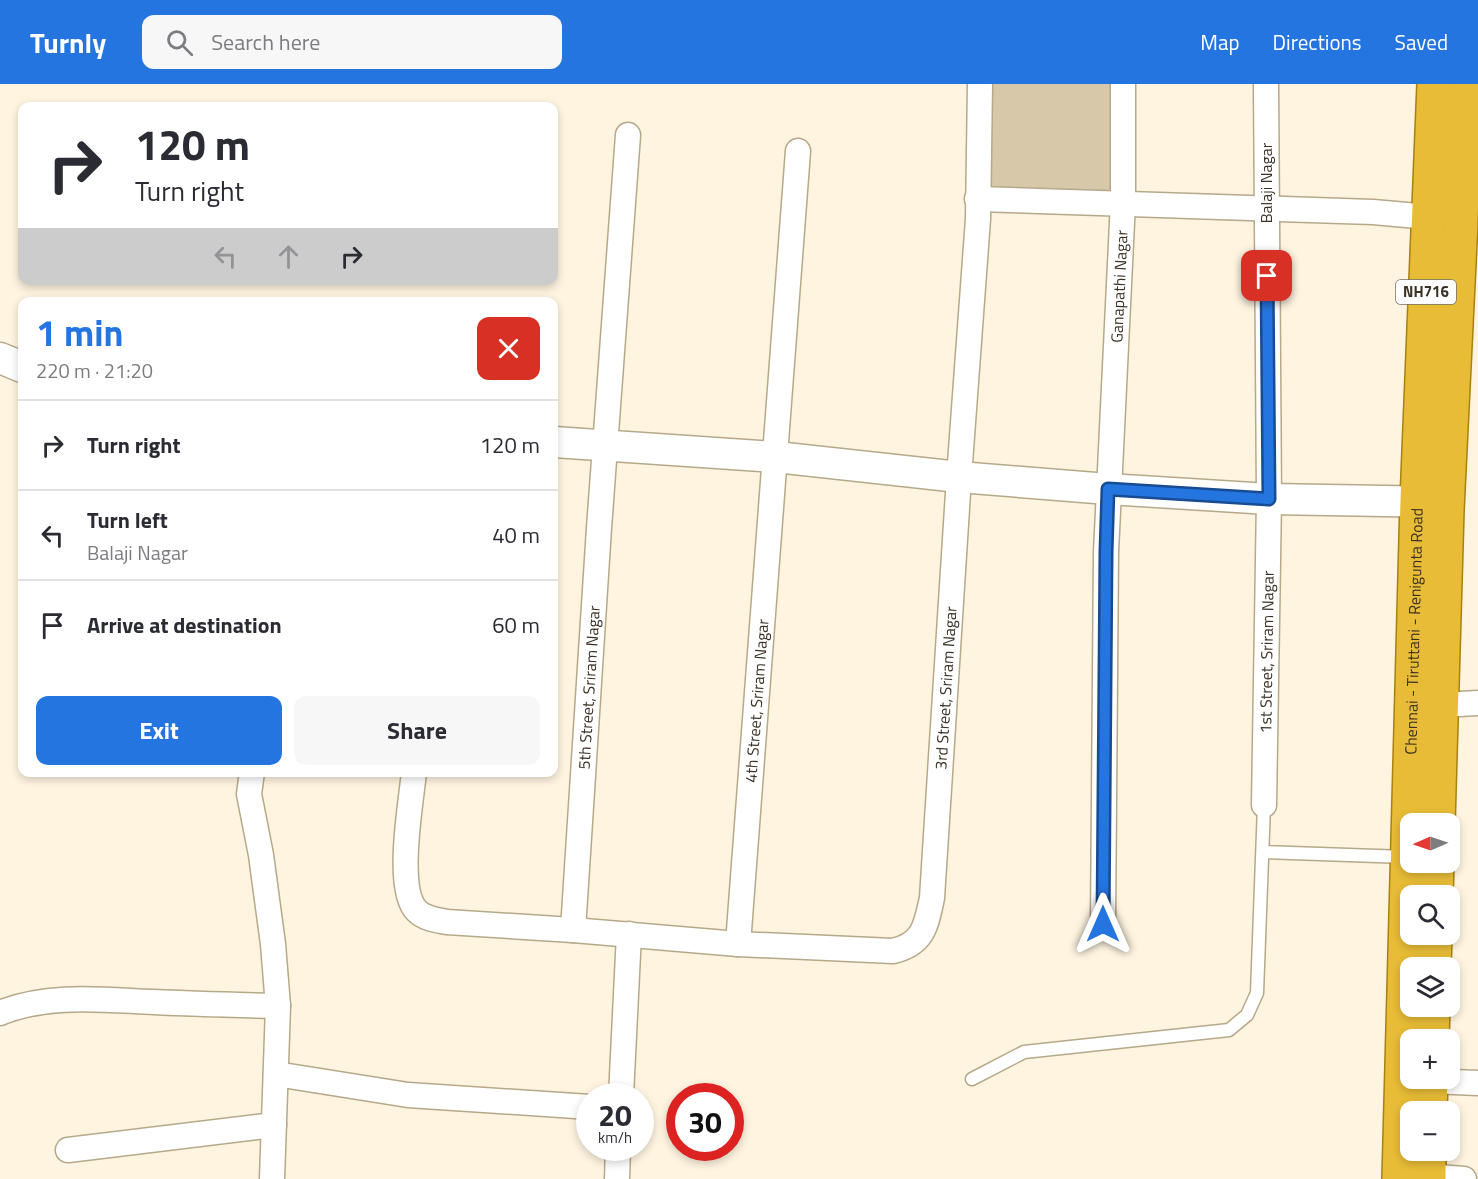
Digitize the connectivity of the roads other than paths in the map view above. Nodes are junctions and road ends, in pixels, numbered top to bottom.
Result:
1 (980, 84) edge
2 (1123, 84) edge
3 (1266, 84) edge
4 (1434, 84) edge
5 (1466, 84) edge
6 (628, 135) dead end
7 (798, 151) dead end
8 (1470, 158) edge
9 (977, 199) junction
10 (1123, 202) junction
11 (1266, 209) junction
12 (1429, 217) junction
13 (0, 358) edge
14 (18, 365) edge
15 (558, 442) edge
16 (606, 445) junction
17 (776, 457) junction
18 (959, 477) junction
19 (1108, 489) junction
20 (1269, 499) junction
21 (1432, 501) junction
22 (1478, 704) edge
23 (1442, 705) junction
24 (413, 777) edge
25 (250, 783) edge
26 (1264, 805) joint
27 (1423, 813) edge
28 (1438, 813) edge
29 (1264, 852) junction
30 (1400, 859) edge
31 (1422, 873) edge
32 (1103, 924) dead end
33 (573, 930) junction
34 (630, 934) junction
35 (738, 944) junction
36 (278, 1006) junction
37 (0, 1013) edge
38 (276, 1074) junction
39 (972, 1078) dead end
40 (622, 1083) edge
41 (1478, 1083) edge
42 (1431, 1090) edge
43 (576, 1106) edge
44 (274, 1125) junction
45 (68, 1150) dead end
46 (617, 1161) edge
47 (1417, 1172) edge
48 (272, 1179) edge
49 (616, 1179) edge
50 (1464, 1179) edge

1 - 9 street, 3rd Street, Sriram Nagar
2 - 10 street, Ganapathi Nagar
3 - 11 street, Balaji Nagar
4 - 12 highway, Chennai - Tiruttani - Renigunta Road / NH716
5 - 8 highway, Chennai - Tiruttani - Renigunta Road / NH716
6 - 16 street, 5th Street, Sriram Nagar
7 - 17 street, 4th Street, Sriram Nagar
8 - 21 highway, Chennai - Tiruttani - Renigunta Road / NH716
9 - 10 street
9 - 18 street, 3rd Street, Sriram Nagar
10 - 11 street
10 - 19 street, Ganapathi Nagar
11 - 12 street
11 - 20 street, Balaji Nagar
12 - 21 highway, Chennai - Tiruttani - Renigunta Road / NH716
13 - 14 street
15 - 16 street
16 - 17 street
16 - 33 street, 5th Street, Sriram Nagar
17 - 18 street
17 - 35 street, 4th Street, Sriram Nagar
18 - 19 street
18 - 35 street, 3rd Street, Sriram Nagar
19 - 20 street
19 - 32 street, Ganapathi Nagar
20 - 21 street
20 - 26 street, 1st Street, Sriram Nagar
21 - 23 highway, Chennai - Tiruttani - Renigunta Road / NH716
21 - 27 highway, Chennai - Tiruttani - Renigunta Road / NH716
22 - 23 street
23 - 28 highway, Chennai - Tiruttani - Renigunta Road / NH716
24 - 33 street
25 - 36 street
26 - 29 lane
29 - 30 lane
29 - 39 lane
31 - 47 highway, Chennai - Tiruttani - Renigunta Road / NH716
33 - 34 street
34 - 35 street
34 - 40 street
36 - 37 street
36 - 38 street
38 - 43 street
38 - 44 street
41 - 42 street
44 - 45 street
44 - 48 street
46 - 49 street
47 - 50 street

